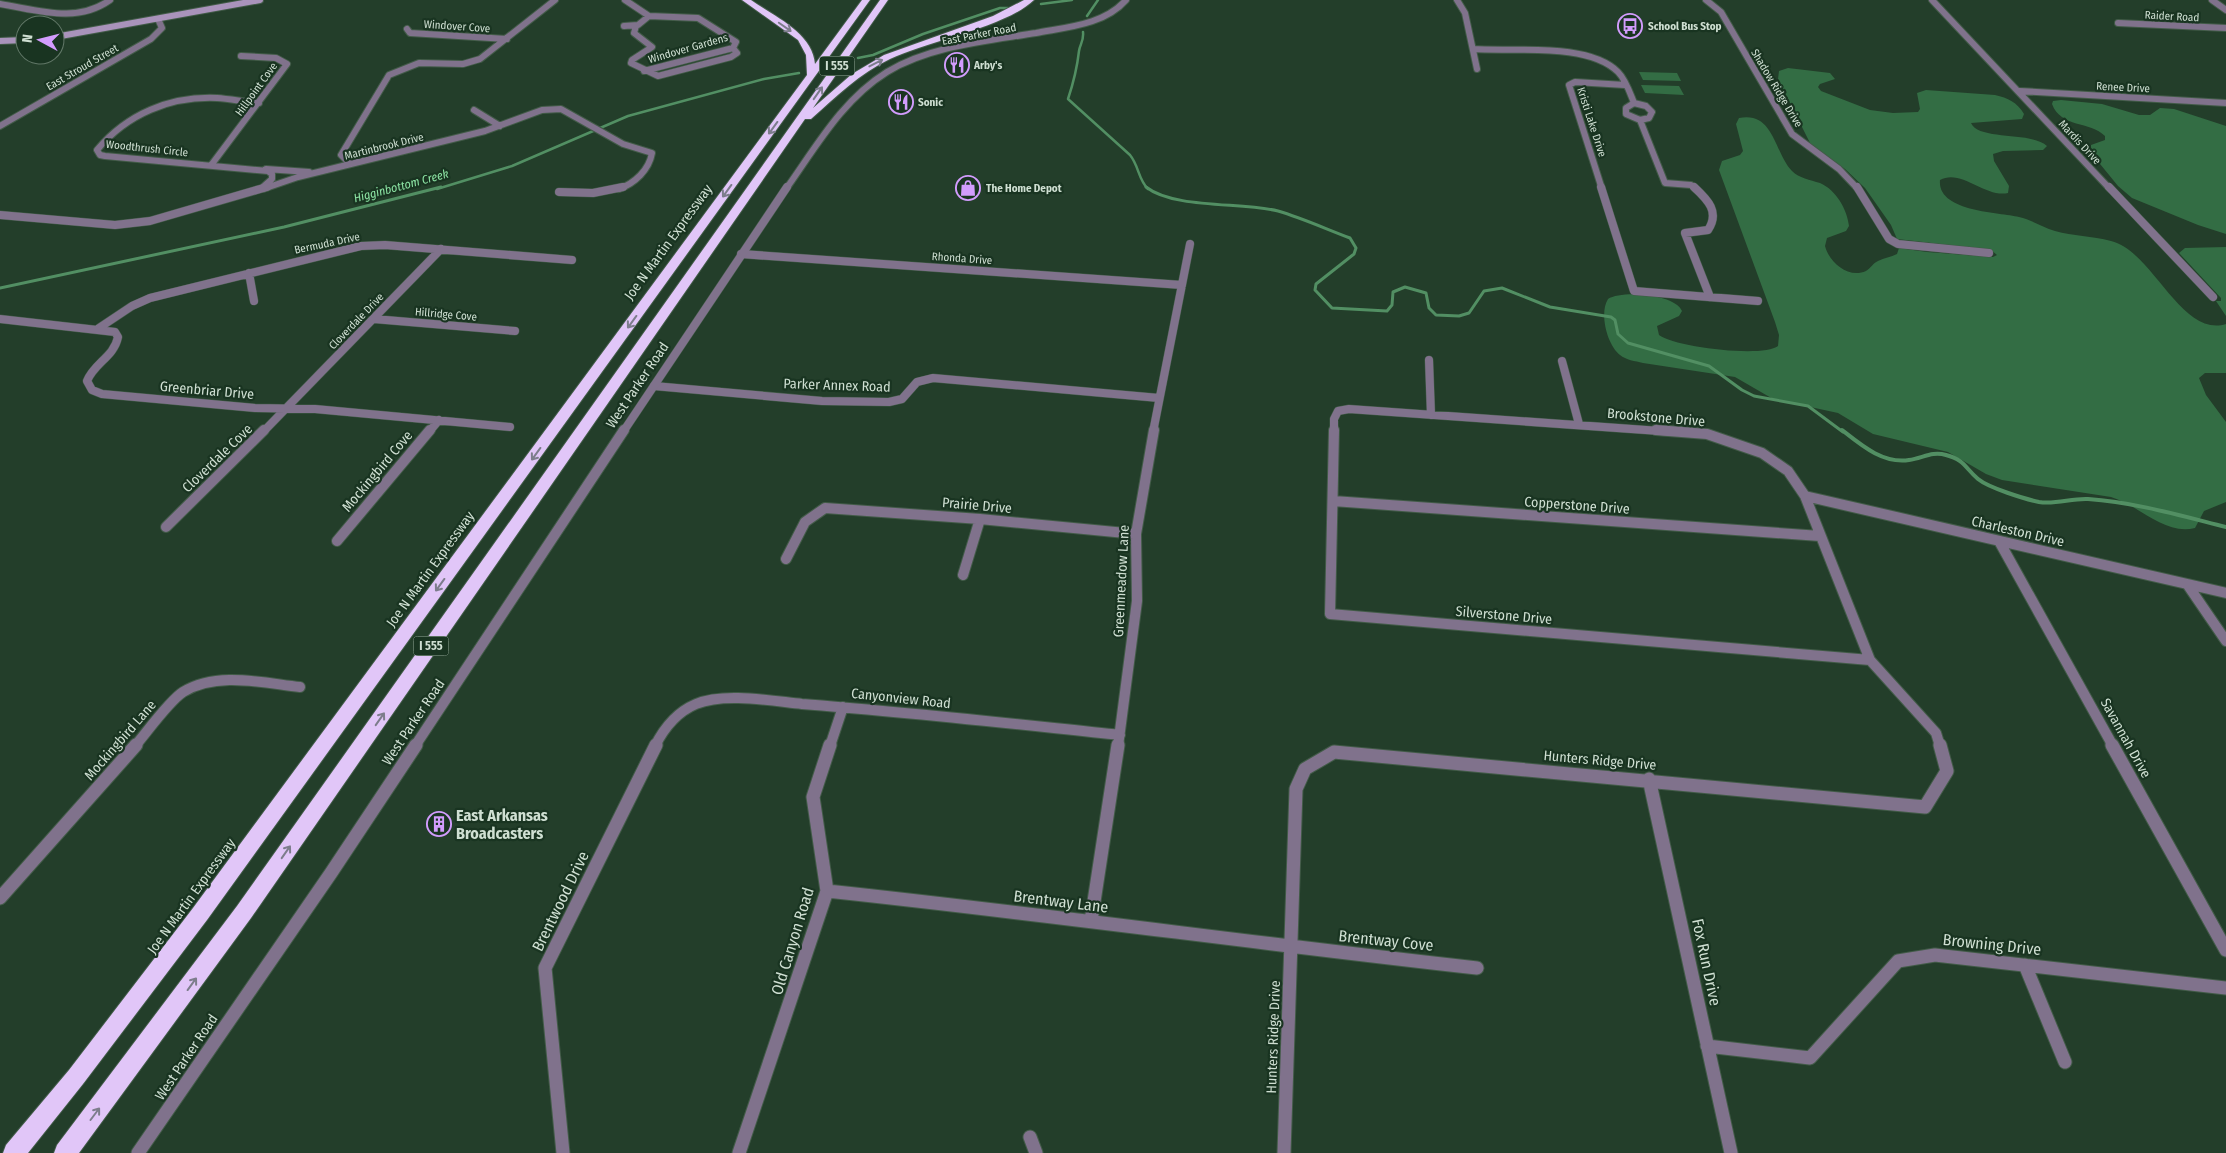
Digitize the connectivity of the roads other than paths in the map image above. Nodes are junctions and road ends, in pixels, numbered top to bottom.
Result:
1 (110, 0) edge
2 (260, 0) edge
3 (555, 0) edge
4 (625, 0) edge
5 (746, 0) edge
6 (866, 0) edge
7 (884, 0) edge
8 (1030, 0) edge
9 (1126, 0) edge
10 (1457, 0) edge
11 (1706, 0) edge
12 (1932, 0) edge
13 (2212, 0) edge
14 (0, 4) edge
15 (2226, 10) edge
16 (643, 11) junction
17 (637, 15) dead end
18 (649, 16) junction
19 (158, 19) junction
20 (631, 19) dead end
21 (2118, 23) dead end
22 (624, 26) junction
23 (636, 26) junction
24 (2226, 28) edge
25 (407, 29) dead end
26 (634, 33) junction
27 (65, 35) edge
28 (507, 39) junction
29 (15, 40) edge
30 (0, 41) edge
31 (1472, 49) junction
32 (242, 56) dead end
33 (1477, 69) dead end
34 (810, 76) junction
35 (1626, 85) junction
36 (2019, 91) junction
37 (259, 103) junction
38 (1634, 103) junction
39 (2225, 104) edge
40 (474, 110) dead end
41 (1640, 120) junction
42 (0, 126) edge
43 (500, 126) junction
44 (790, 133) junction
45 (349, 139) junction
46 (362, 162) junction
47 (212, 164) junction
48 (255, 168) junction
49 (327, 170) junction
50 (317, 172) junction
51 (559, 192) dead end
52 (248, 193) junction
53 (0, 215) edge
54 (1190, 244) dead end
55 (441, 249) junction
56 (1989, 253) dead end
57 (741, 254) junction
58 (572, 260) dead end
59 (249, 273) junction
60 (1182, 285) junction
61 (1710, 297) junction
62 (2213, 297) dead end
63 (254, 300) dead end
64 (1758, 300) dead end
65 (374, 319) junction
66 (4, 320) edge
67 (0, 326) edge
68 (99, 328) junction
69 (515, 331) dead end
70 (1429, 360) dead end
71 (1562, 361) dead end
72 (654, 386) junction
73 (1159, 398) junction
74 (287, 408) junction
75 (1431, 415) junction
76 (1334, 419) joint
77 (439, 420) junction
78 (1579, 424) junction
79 (510, 427) dead end
80 (1804, 496) junction
81 (1332, 501) junction
82 (980, 519) junction
83 (166, 527) dead end
84 (1136, 534) junction
85 (1820, 536) junction
86 (337, 541) dead end
87 (1999, 542) junction
88 (786, 559) dead end
89 (963, 575) dead end
90 (2187, 584) junction
91 (2226, 593) edge
92 (2226, 641) edge
93 (1870, 660) junction
94 (300, 687) dead end
95 (843, 707) junction
96 (680, 713) joint
97 (1120, 735) junction
98 (1648, 779) junction
99 (827, 891) junction
100 (0, 898) edge
101 (1091, 921) junction
102 (1291, 947) junction
103 (2226, 950) edge
104 (2025, 965) junction
105 (1477, 968) dead end
106 (2226, 988) edge
107 (1707, 1046) junction
108 (2065, 1062) dead end
109 (1030, 1136) dead end
110 (14, 1153) edge
111 (65, 1153) edge
112 (138, 1153) edge
113 (563, 1153) edge
114 (739, 1153) edge
115 (1036, 1153) edge
116 (1284, 1153) edge
117 (1731, 1153) edge

1 - 14 street
2 - 19 main road
3 - 28 street
4 - 16 street
5 -> 34 highway
6 - 34 highway, Joe N Martin Expressway / I 555
44 -> 7 highway, I 555
44 -> 8 highway
9 - 57 street, East Parker Road
10 - 31 street
11 - 56 street, Shadow Ridge Drive
12 - 36 street, Mardis Drive
13 - 15 street
16 - 17 street
16 - 18 street
18 - 23 street
18 - 26 street, Windover Gardens
19 - 27 main road
19 - 42 street, East Stroud Street
20 - 22 street
21 - 24 street, Raider Road
22 - 23 street
22 - 26 street, Windover Gardens
23 - 26 street
25 - 28 street, Windover Cove
28 - 45 street
29 - 30 main road
31 - 33 street
31 - 35 street
32 - 37 street, Hillpoint Cove
34 -> 110 highway, Joe N Martin Expressway / I 555
35 - 38 street
35 - 61 street, Kristi Lake Drive
36 - 39 street, Renee Drive
36 - 62 street, Mardis Drive
37 - 47 street, Hillpoint Cove
37 - 47 street, Woodthrush Circle
38 - 41 street
38 - 41 street
40 - 43 street
41 - 61 street
43 - 46 street, Martinbrook Drive
43 - 51 street, Martinbrook Drive
111 -> 44 highway, I 555
45 - 46 street
45 - 49 street
46 - 49 street, Martinbrook Drive
47 - 48 street, Woodthrush Circle
48 - 50 street, Woodthrush Circle
48 - 52 street
49 - 50 street, Martinbrook Drive
50 - 52 street, Martinbrook Drive
52 - 53 street, Martinbrook Drive
54 - 60 street, Greenmeadow Lane
55 - 58 street, Bermuda Drive
55 - 59 street, Bermuda Drive
55 - 65 street, Cloverdale Drive
57 - 60 street, Rhonda Drive
57 - 72 street, West Parker Road
59 - 63 street
59 - 68 street, Bermuda Drive
60 - 73 street, Greenmeadow Lane
61 - 64 street
65 - 69 street, Hillridge Cove
65 - 74 street, Cloverdale Drive
66 - 67 street
66 - 68 street, Greenbriar Drive
68 - 74 street, Greenbriar Drive
70 - 75 street
71 - 78 street
72 - 73 street, Parker Annex Road
72 - 112 street, West Parker Road
73 - 84 street, Greenmeadow Lane
74 - 77 street, Greenbriar Drive
74 - 83 street, Cloverdale Cove
75 - 76 street, Brookstone Drive
75 - 78 street, Brookstone Drive
76 - 81 street, Silverstone Drive
77 - 79 street, Greenbriar Drive
77 - 86 street, Mockingbird Cove
78 - 80 street, Brookstone Drive
80 - 85 street, Hunters Ridge Drive
80 - 87 street, Charleston Drive
81 - 85 street, Copperstone Drive
81 - 93 street, Silverstone Drive
82 - 84 street, Prairie Drive
82 - 88 street, Prairie Drive
82 - 89 street
84 - 97 street, Greenmeadow Lane
85 - 93 street, Hunters Ridge Drive
87 - 90 street, Charleston Drive
87 - 103 street, Savannah Drive
90 - 91 street, Charleston Drive
90 - 92 street
93 - 98 street, Hunters Ridge Drive
94 - 100 street, Mockingbird Lane
95 - 96 street, Canyonview Road
95 - 97 street, Canyonview Road
95 - 99 street, Old Canyon Road
96 - 113 street, Brentwood Drive
97 - 101 street, Greenmeadow Lane
98 - 102 street, Hunters Ridge Drive
98 - 107 street, Fox Run Drive
99 - 101 street, Brentway Lane
99 - 114 street, Old Canyon Road
101 - 102 street, Brentway Lane
102 - 105 street, Brentway Cove
102 - 116 street, Hunters Ridge Drive
104 - 106 street, Browning Drive
104 - 107 street, Browning Drive
104 - 108 street
107 - 117 street, Fox Run Drive
109 - 115 street

